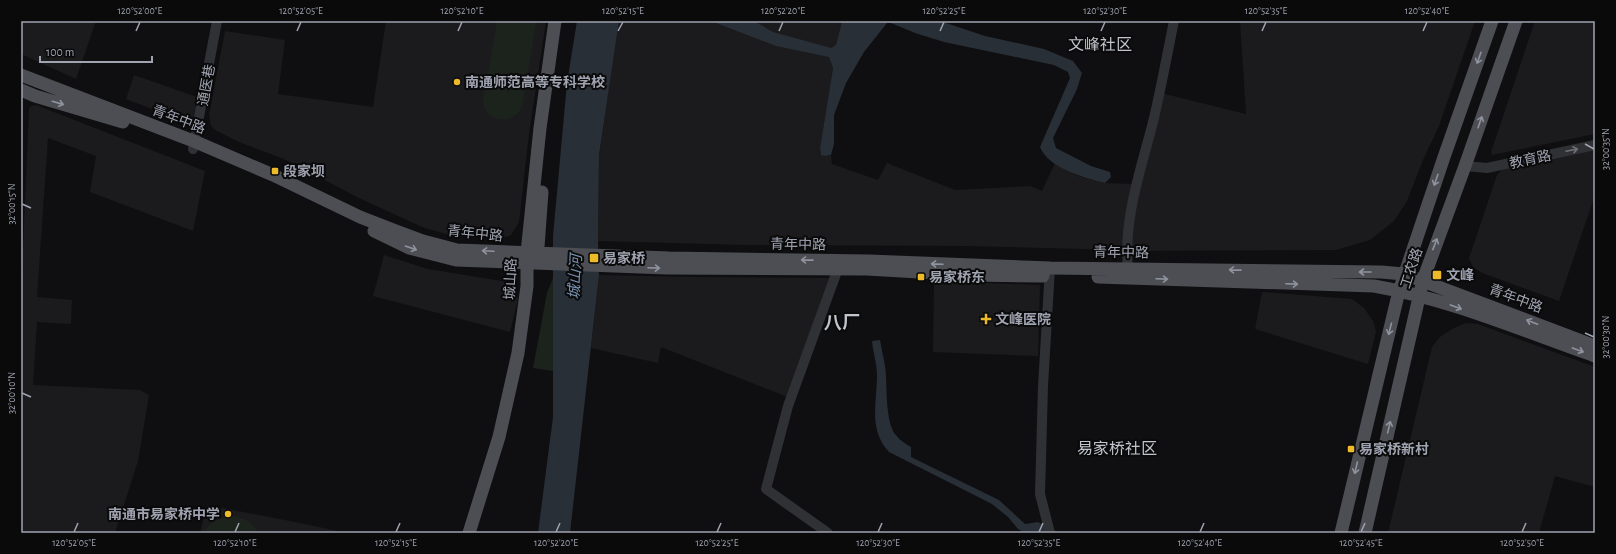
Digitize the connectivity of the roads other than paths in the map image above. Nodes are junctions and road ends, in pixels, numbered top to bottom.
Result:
1 (217, 21) edge
2 (555, 21) edge
3 (562, 21) edge
4 (1174, 21) edge
5 (1492, 21) edge
6 (1516, 21) edge
7 (21, 75) edge
8 (21, 90) edge
9 (194, 146) junction
10 (1595, 146) edge
11 (1465, 166) junction
12 (538, 258) junction
13 (839, 265) junction
14 (1128, 268) junction
15 (1049, 272) junction
16 (1404, 274) junction
17 (1423, 280) junction
18 (1399, 290) junction
19 (1418, 296) junction
20 (1595, 346) edge
21 (1595, 356) edge
22 (1049, 529) edge
23 (469, 533) edge
24 (476, 533) edge
25 (828, 533) edge
26 (1341, 533) edge
27 (1365, 533) edge

1 - 9 street, 通医巷
2 - 12 main road, 城山路
3 - 12 main road, 城山路
4 - 14 street
5 -> 16 main road, 工农路
11 -> 6 main road, 工农路
7 - 9 main road, 青年中路
8 -> 9 main road, 青年中路
9 - 12 main road, 青年中路
11 -> 10 street, 教育路
17 -> 11 main road, 工农路
12 - 13 main road, 青年中路
12 - 23 main road, 城山路
12 - 24 main road, 城山路
13 - 15 main road, 青年中路
13 - 25 street
14 - 15 main road, 青年中路
16 -> 14 main road, 青年中路
15 -> 18 main road, 青年中路
15 - 22 street
16 - 17 main road, 青年中路
16 - 18 main road, 工农路
17 - 19 main road, 工农路
20 -> 17 main road, 青年中路
18 - 19 main road, 青年中路
18 -> 26 main road, 工农路
19 -> 21 main road, 青年中路
27 -> 19 main road, 工农路

